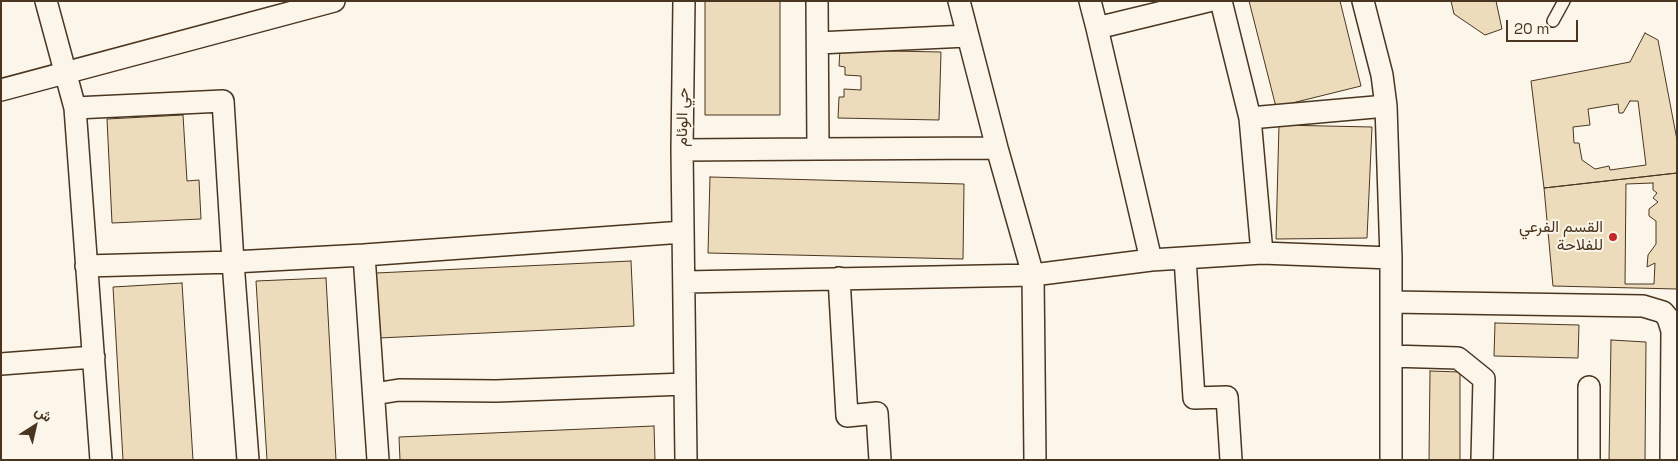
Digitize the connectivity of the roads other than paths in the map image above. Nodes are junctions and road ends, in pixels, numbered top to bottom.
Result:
1 (46, 1) edge
2 (334, 1) edge
3 (684, 1) edge
4 (817, 1) edge
5 (959, 1) edge
6 (1090, 1) edge
7 (1208, 1) edge
8 (1221, 1) edge
9 (1363, 1) edge
10 (1564, 1) edge
11 (1553, 21) dead end
12 (1097, 28) junction
13 (967, 36) junction
14 (818, 43) junction
15 (67, 72) junction
16 (1, 90) edge
17 (1386, 106) junction
18 (75, 108) junction
19 (1250, 118) junction
20 (997, 148) junction
21 (818, 149) junction
22 (682, 150) junction
23 (683, 232) junction
24 (1262, 252) junction
25 (364, 255) junction
26 (1186, 258) junction
27 (1391, 258) junction
28 (1151, 260) junction
29 (233, 262) junction
30 (86, 266) junction
31 (1033, 275) junction
32 (839, 278) junction
33 (684, 282) junction
34 (1391, 302) junction
35 (1391, 356) junction
36 (94, 357) junction
37 (1, 364) edge
38 (685, 384) junction
39 (1589, 387) dead end
40 (374, 394) junction
41 (101, 460) edge
42 (248, 460) edge
43 (378, 460) edge
44 (686, 460) edge
45 (880, 460) edge
46 (1035, 460) edge
47 (1231, 460) edge
48 (1391, 460) edge
49 (1482, 460) edge
50 (1589, 460) edge
51 (1671, 460) edge

1 - 15 street
2 - 15 street
3 - 22 street, حي الوئام
4 - 14 street
5 - 13 street
6 - 12 street
7 - 12 street
8 - 19 street
9 - 17 street
10 - 11 lane
12 - 28 street
13 - 14 street
13 - 20 street
14 - 21 street
15 - 16 street
15 - 18 street
17 - 19 street
17 - 27 street
18 - 29 street
18 - 30 street
19 - 24 street
20 - 21 street
20 - 31 street
21 - 22 street
22 - 23 street, حي الوئام
23 - 25 street
23 - 33 street, حي الوئام
24 - 26 street
24 - 27 street
25 - 29 street
25 - 40 street
26 - 28 street
26 - 47 street
27 - 34 street
28 - 31 street
29 - 30 street
29 - 42 street
30 - 36 street
31 - 32 street
31 - 46 street
32 - 33 street
32 - 45 street
33 - 38 street, حي الوئام
34 - 35 street
34 - 51 street
35 - 48 street
35 - 49 street
36 - 37 street
36 - 41 street
38 - 40 street
38 - 44 street, حي الوئام
39 - 50 street
40 - 43 street

